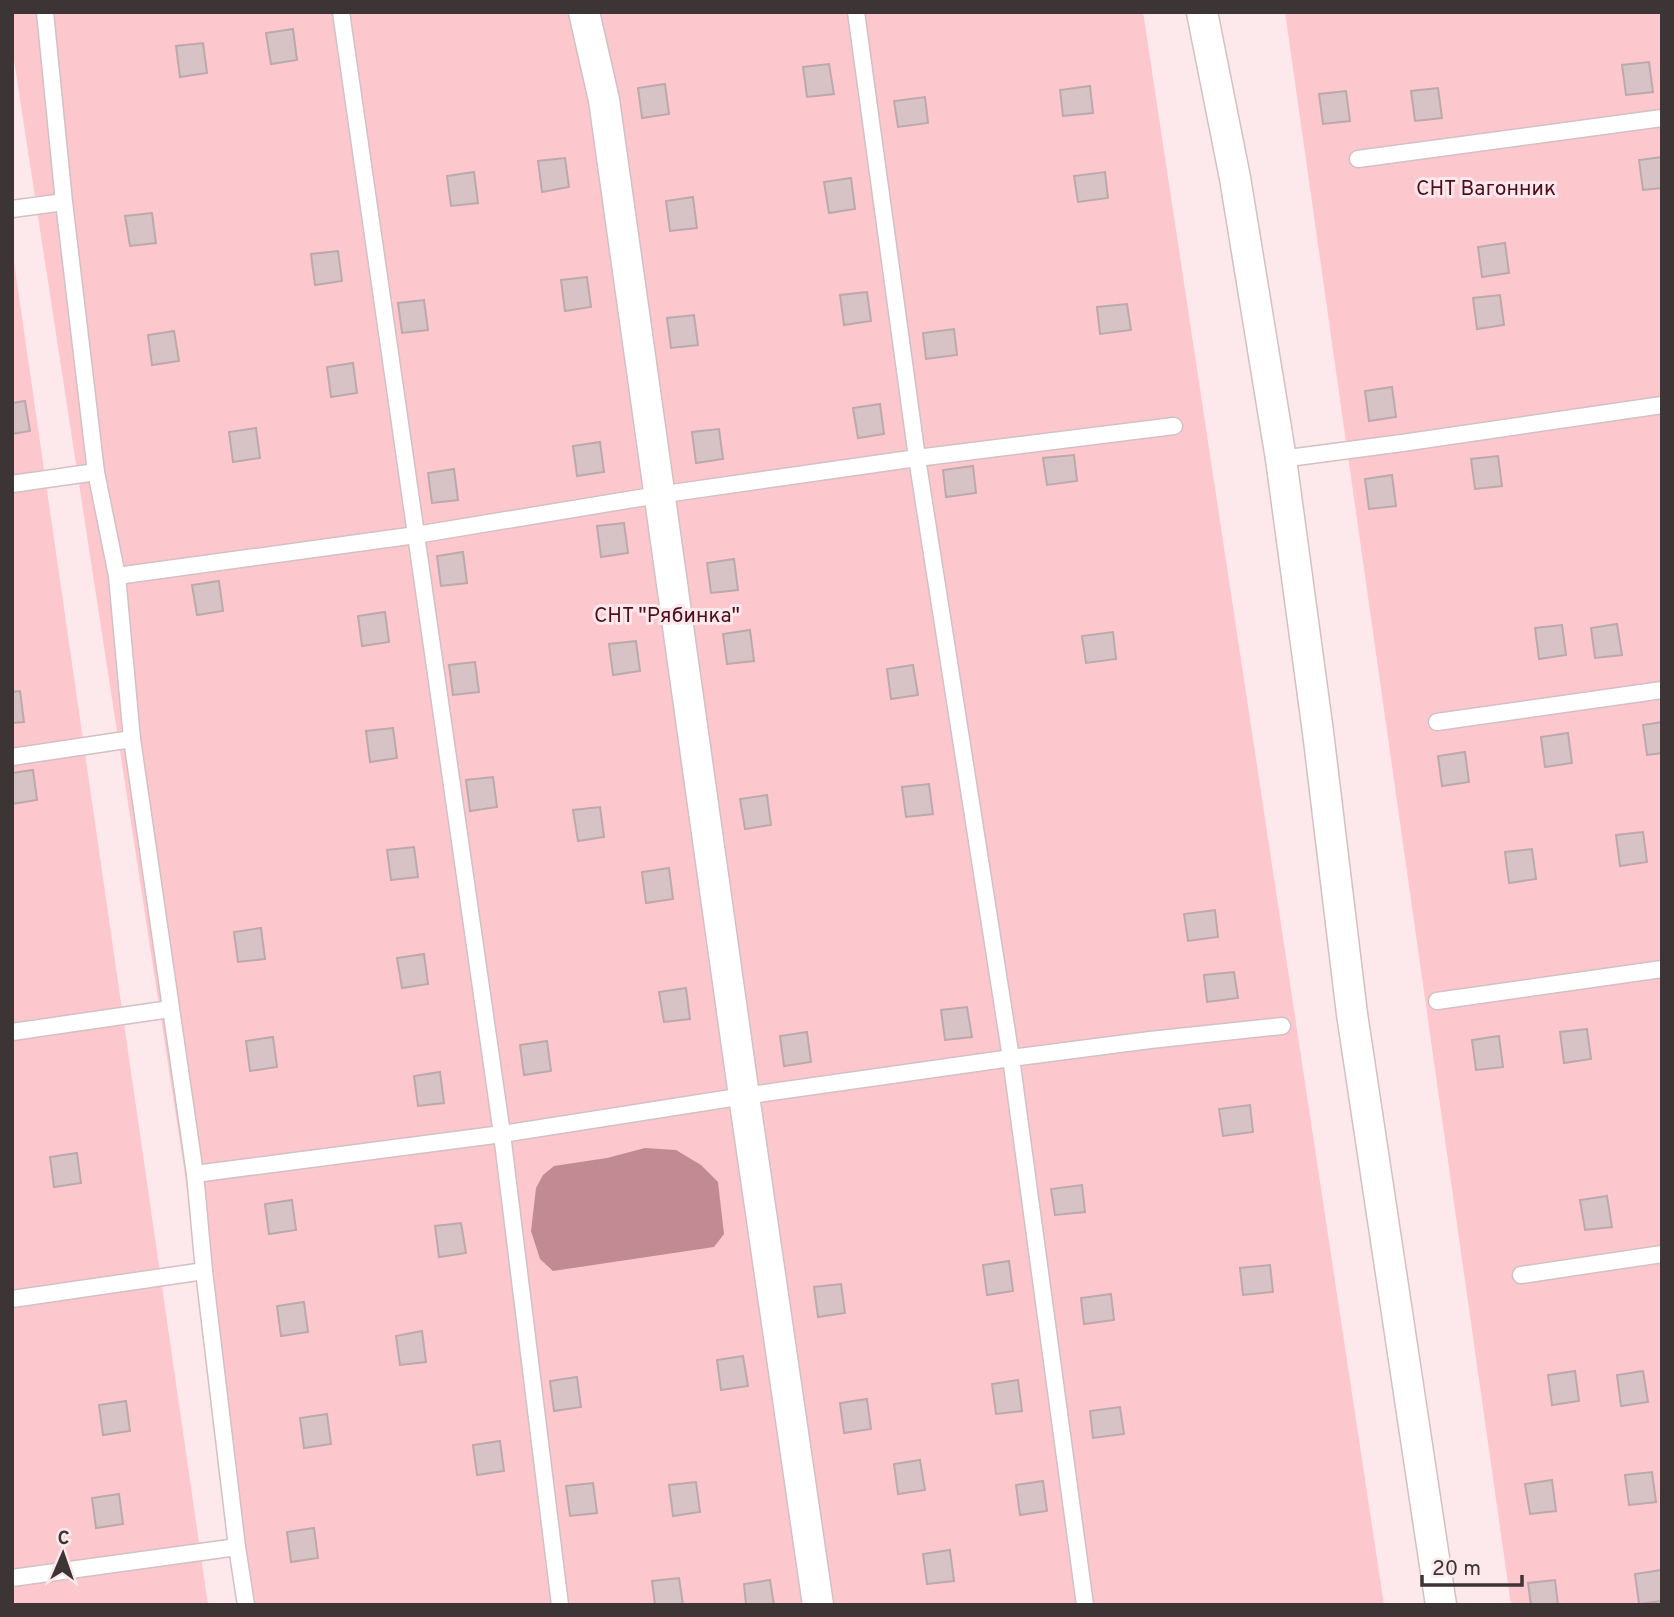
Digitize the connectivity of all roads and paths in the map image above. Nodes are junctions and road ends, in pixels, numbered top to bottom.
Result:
1 (45, 12) edge
2 (341, 12) edge
3 (584, 12) edge
4 (856, 12) edge
5 (1202, 12) edge
6 (1662, 118) edge
7 (1358, 159) dead end
8 (64, 202) junction
9 (12, 209) edge
10 (1662, 405) edge
11 (1174, 426) dead end
12 (917, 458) junction
13 (1281, 458) junction
14 (96, 472) junction
15 (12, 484) edge
16 (658, 495) junction
17 (416, 535) junction
18 (117, 576) junction
19 (1662, 690) edge
20 (1437, 722) dead end
21 (132, 739) junction
22 (12, 757) edge
23 (1662, 969) edge
24 (1437, 1001) dead end
25 (170, 1009) junction
26 (1282, 1027) dead end
27 (12, 1032) edge
28 (1011, 1058) junction
29 (744, 1096) junction
30 (502, 1134) junction
31 (195, 1174) junction
32 (1662, 1254) edge
33 (204, 1271) junction
34 (1521, 1275) dead end
35 (12, 1299) edge
36 (237, 1547) junction
37 (12, 1578) edge
38 (246, 1605) edge
39 (560, 1605) edge
40 (818, 1605) edge
41 (1085, 1605) edge
42 (1441, 1605) edge

1 - 8 lane
2 - 17 lane
3 - 16 street
4 - 12 lane
5 - 13 street
6 - 7 lane
8 - 9 lane
8 - 14 lane
10 - 13 lane
11 - 12 lane
12 - 16 lane
12 - 28 lane
13 - 42 street
14 - 15 lane
14 - 18 lane
16 - 17 lane
16 - 29 street
17 - 18 lane
17 - 30 lane
18 - 21 lane
19 - 20 lane
21 - 22 lane
21 - 25 lane
23 - 24 lane
25 - 27 lane
25 - 31 lane
26 - 28 lane
28 - 29 lane
28 - 41 lane
29 - 30 lane
29 - 40 street
30 - 31 lane
30 - 39 lane
31 - 33 lane
32 - 34 lane
33 - 35 lane
33 - 36 lane
36 - 37 lane
36 - 38 lane

